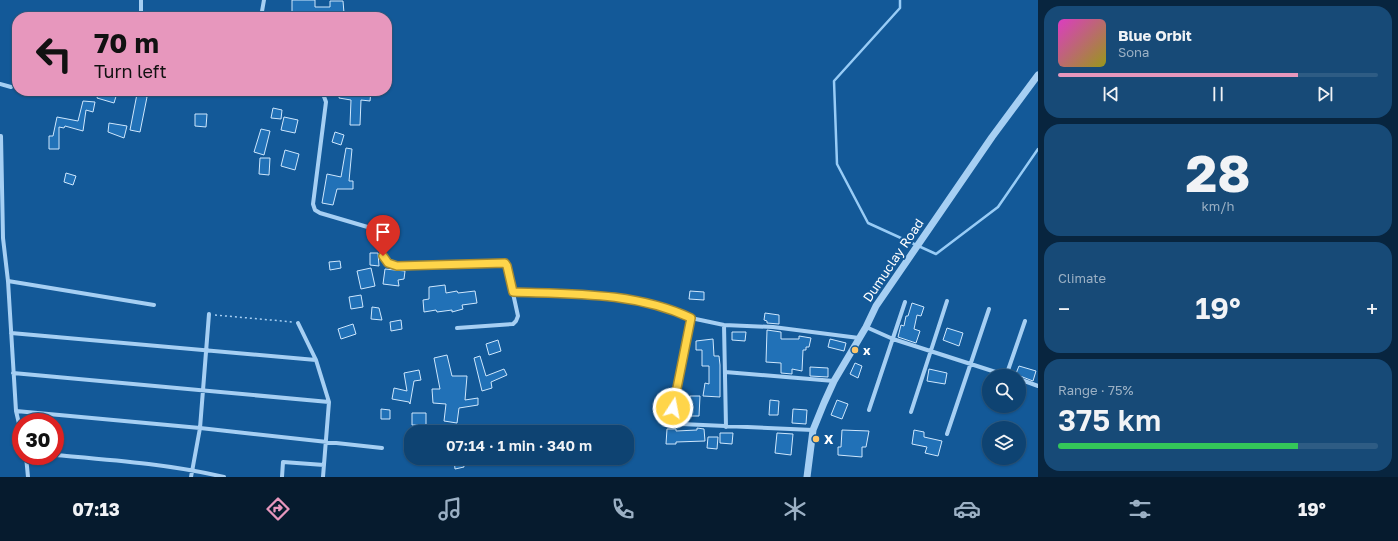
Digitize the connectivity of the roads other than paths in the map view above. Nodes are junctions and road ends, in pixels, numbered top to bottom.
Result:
1 (141, 0) edge
2 (264, 0) edge
3 (141, 12) edge
4 (262, 12) edge
5 (1038, 76) edge
6 (0, 84) edge
7 (12, 87) dead end
8 (324, 96) edge
9 (0, 136) edge
10 (8, 281) junction
11 (513, 292) junction
12 (947, 301) dead end
13 (905, 302) dead end
14 (154, 305) dead end
15 (989, 309) dead end
16 (209, 314) road end
17 (691, 318) junction
18 (1025, 321) dead end
19 (298, 323) road end
20 (724, 325) junction
21 (866, 327) junction
22 (457, 328) dead end
23 (11, 333) junction
24 (859, 338) junction
25 (893, 339) junction
26 (206, 351) junction
27 (931, 351) junction
28 (316, 360) junction
29 (970, 364) junction
30 (985, 369) edge
31 (1009, 369) edge
32 (725, 372) junction
33 (13, 373) junction
34 (834, 381) junction
35 (1026, 382) edge
36 (1038, 386) edge
37 (203, 389) junction
38 (329, 402) junction
39 (869, 410) dead end
40 (16, 411) joint
41 (911, 412) dead end
42 (726, 427) junction
43 (200, 428) junction
44 (813, 430) junction
45 (947, 434) dead end
46 (326, 441) junction
47 (382, 448) dead end
48 (64, 456) edge
49 (27, 465) edge
50 (324, 465) junction
51 (193, 469) junction
52 (28, 477) edge
53 (191, 477) edge
54 (224, 477) edge
55 (282, 477) edge
56 (323, 477) edge
57 (807, 477) edge

1 - 3 street
2 - 4 street
5 - 21 street, Dumuclay Road
6 - 7 street
8 - 11 street
9 - 10 street
10 - 14 street
10 - 23 street
11 - 17 street
11 - 22 street
12 - 27 street
13 - 25 street
15 - 29 street
16 - 26 street
17 - 20 street
17 - 42 street
18 - 31 street
19 - 28 street
20 - 24 street
20 - 32 street
21 - 24 street, Dumuclay Road
21 - 25 street
23 - 26 street
23 - 33 street
24 - 34 street, Dumuclay Road
25 - 27 street
25 - 39 street
26 - 28 street
26 - 37 street
27 - 29 street
27 - 41 street
28 - 38 street
29 - 30 street
29 - 45 street
32 - 34 street
32 - 42 street
33 - 37 street
33 - 40 street
34 - 44 street, Dumuclay Road
35 - 36 street
37 - 38 street
37 - 43 street
38 - 46 street
40 - 43 street
42 - 44 street
43 - 46 street
43 - 51 street
44 - 57 street, Dumuclay Road
46 - 47 street
46 - 50 street
48 - 51 street
49 - 52 street
50 - 55 street
50 - 56 street
51 - 53 street
51 - 54 street

